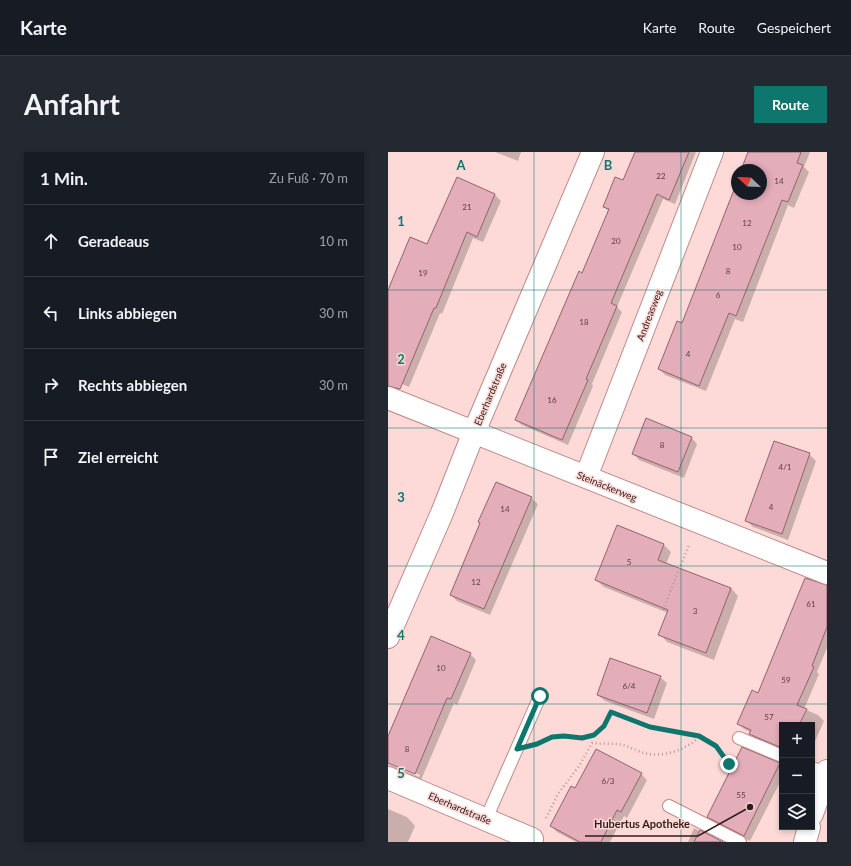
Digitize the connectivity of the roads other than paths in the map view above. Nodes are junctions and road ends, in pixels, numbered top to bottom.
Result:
1 (593, 152) edge
2 (712, 152) edge
3 (388, 398) edge
4 (474, 432) junction
5 (586, 477) junction
6 (827, 573) edge
7 (388, 637) edge
8 (540, 696) dead end
9 (739, 738) dead end
10 (779, 755) edge
11 (822, 771) edge
12 (388, 778) edge
13 (815, 801) edge
14 (669, 806) dead end
15 (486, 819) junction
16 (807, 830) edge
17 (532, 839) road end
18 (740, 842) edge
19 (805, 842) edge

1 - 4 street, Eberhardstraße
2 - 5 street, Andreasweg
3 - 4 street, Steinäckerweg
4 - 5 street, Steinäckerweg
4 - 7 street, Eberhardstraße
5 - 6 street, Steinäckerweg
8 - 15 lane
9 - 10 lane
11 - 13 street
12 - 15 street, Eberhardstraße
14 - 18 lane
15 - 17 street, Eberhardstraße
16 - 19 street

